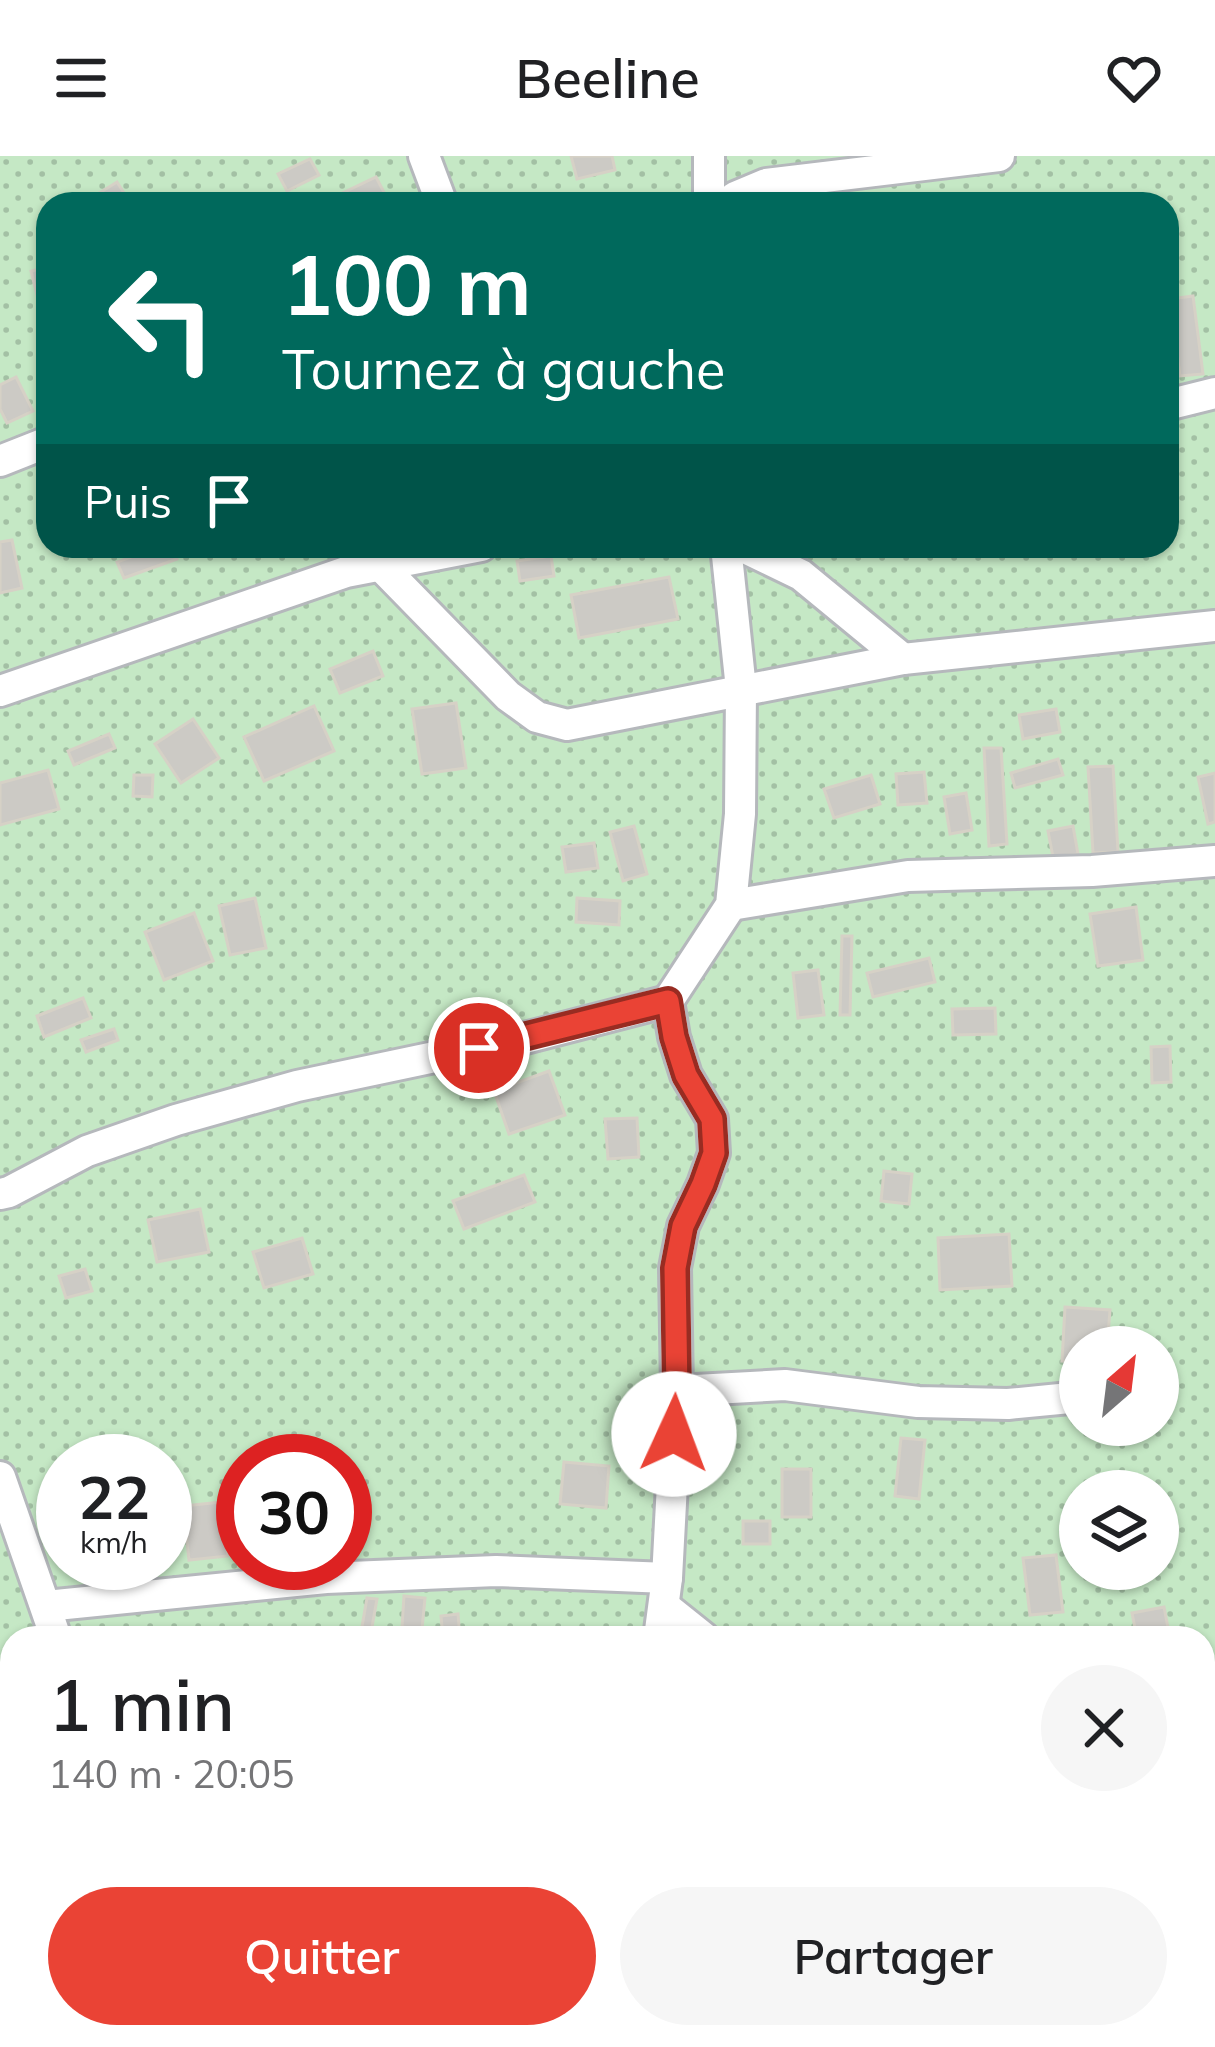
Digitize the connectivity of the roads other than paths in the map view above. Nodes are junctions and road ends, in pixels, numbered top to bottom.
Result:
1 (424, 156) edge
2 (710, 156) edge
3 (999, 156) edge
4 (438, 192) edge
5 (709, 192) edge
6 (746, 192) edge
7 (1215, 393) edge
8 (1179, 402) edge
9 (36, 447) edge
10 (0, 461) edge
11 (413, 558) edge
12 (727, 558) edge
13 (766, 558) edge
14 (379, 564) junction
15 (1215, 626) edge
16 (903, 659) junction
17 (741, 689) junction
18 (0, 691) edge
19 (1215, 861) edge
20 (731, 905) junction
21 (668, 1001) junction
22 (0, 1194) edge
23 (677, 1391) junction
24 (1059, 1399) edge
25 (0, 1477) edge
26 (666, 1592) junction
27 (46, 1606) junction
28 (52, 1626) edge
29 (661, 1626) edge
30 (694, 1626) edge

1 - 4 street
2 - 5 street
3 - 6 street
7 - 8 street
9 - 10 street
11 - 14 street
12 - 17 street
13 - 16 street
14 - 17 street
14 - 18 street
15 - 16 street
16 - 17 street
17 - 20 street
19 - 20 street
20 - 21 street
21 - 22 street
21 - 23 street
23 - 24 street
23 - 26 street
25 - 27 street
26 - 27 street
26 - 29 street
26 - 30 street
27 - 28 street

